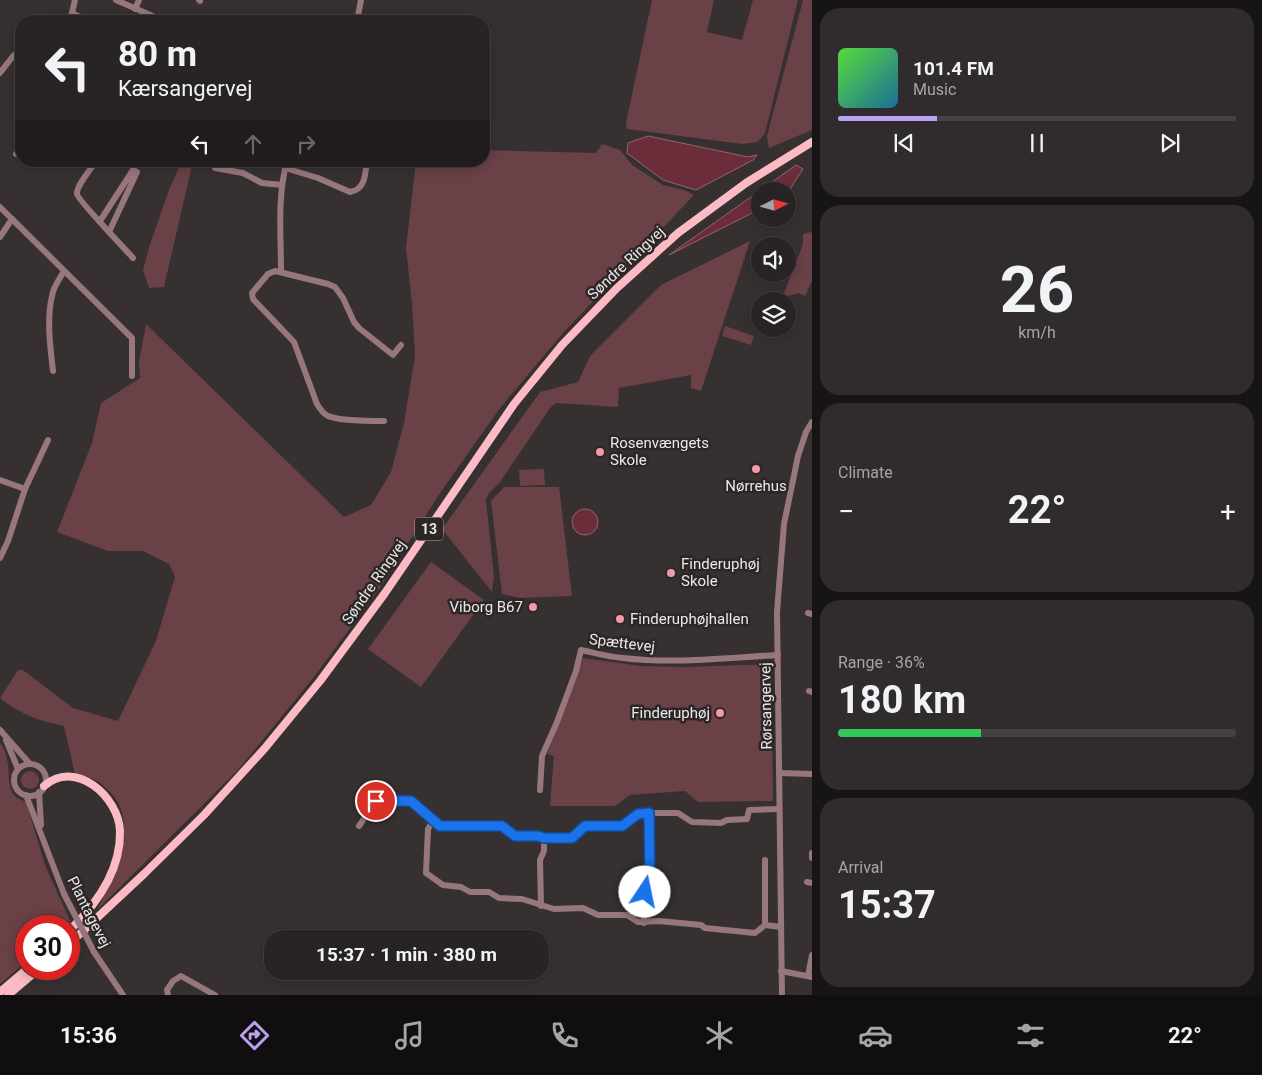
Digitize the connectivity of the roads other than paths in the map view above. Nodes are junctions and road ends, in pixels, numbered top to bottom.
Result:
1 (75, 0) edge
2 (116, 0) edge
3 (138, 0) edge
4 (361, 0) edge
5 (135, 10) junction
6 (72, 13) joint
7 (76, 15) edge
8 (148, 15) edge
9 (359, 15) edge
10 (15, 54) edge
11 (0, 73) edge
12 (812, 142) edge
13 (92, 167) edge
14 (286, 167) edge
15 (291, 167) edge
16 (366, 167) edge
17 (215, 168) dead end
18 (282, 185) junction
19 (0, 207) edge
20 (12, 219) junction
21 (100, 221) junction
22 (109, 232) junction
23 (0, 237) edge
24 (133, 258) dead end
25 (64, 271) junction
26 (280, 271) junction
27 (401, 345) dead end
28 (53, 370) dead end
29 (132, 376) dead end
30 (384, 421) dead end
31 (812, 422) edge
32 (809, 433) edge
33 (48, 440) dead end
34 (0, 480) edge
35 (25, 489) junction
36 (0, 558) edge
37 (778, 656) junction
38 (0, 730) edge
39 (5, 737) junction
40 (30, 764) junction
41 (18, 769) junction
42 (779, 774) junction
43 (812, 774) edge
44 (42, 789) junction
45 (540, 790) dead end
46 (26, 795) junction
47 (779, 809) junction
48 (649, 813) junction
49 (434, 820) junction
50 (358, 826) dead end
51 (43, 836) junction
52 (544, 838) junction
53 (812, 854) edge
54 (812, 858) edge
55 (765, 860) dead end
56 (541, 906) junction
57 (80, 920) edge
58 (644, 923) junction
59 (765, 924) junction
60 (781, 927) junction
61 (80, 934) edge
62 (812, 955) edge
63 (781, 971) junction
64 (810, 977) edge
65 (15, 979) edge
66 (26, 980) edge
67 (0, 992) edge
68 (210, 994) edge
69 (8, 995) edge
70 (123, 995) edge
71 (168, 995) edge
72 (782, 995) edge

1 - 6 street
2 - 5 street
3 - 5 street
4 - 9 street
5 - 8 street
6 - 7 street
10 - 11 street
12 - 61 main road, Søndre Ringvej / 13
13 - 21 street
14 - 18 street
15 - 16 street
17 - 18 street
18 - 26 street
19 - 20 street
20 - 23 street
20 - 25 street
21 - 22 street
21 - 22 street
22 - 24 street
25 - 28 street
25 - 29 street
26 - 27 street
26 - 30 street
31 - 32 street, Rørsangervej
32 - 37 street, Rørsangervej
33 - 35 street
34 - 35 street
35 - 36 street
37 - 42 street, Rørsangervej
37 - 45 street, Spættevej
38 - 39 street
39 - 40 street
39 - 41 street
40 - 41 street
40 - 44 street
41 - 46 street
42 - 43 street
42 - 47 street, Rørsangervej
44 - 46 street
44 - 51 street, Plantagevej
44 - 57 main road
46 - 51 street, Plantagevej
47 - 48 street
47 - 60 street, Rørsangervej
48 - 52 street
48 - 58 street
49 - 50 street
49 - 52 street
49 - 56 street
51 - 70 street, Plantagevej, bridge
52 - 56 street
53 - 54 street
55 - 59 street
56 - 58 street
58 - 59 street
59 - 60 street
60 - 63 street, Rørsangervej
62 - 64 street
63 - 64 street
63 - 72 street, Rørsangervej
65 - 67 main road
66 - 69 main road
68 - 71 street

